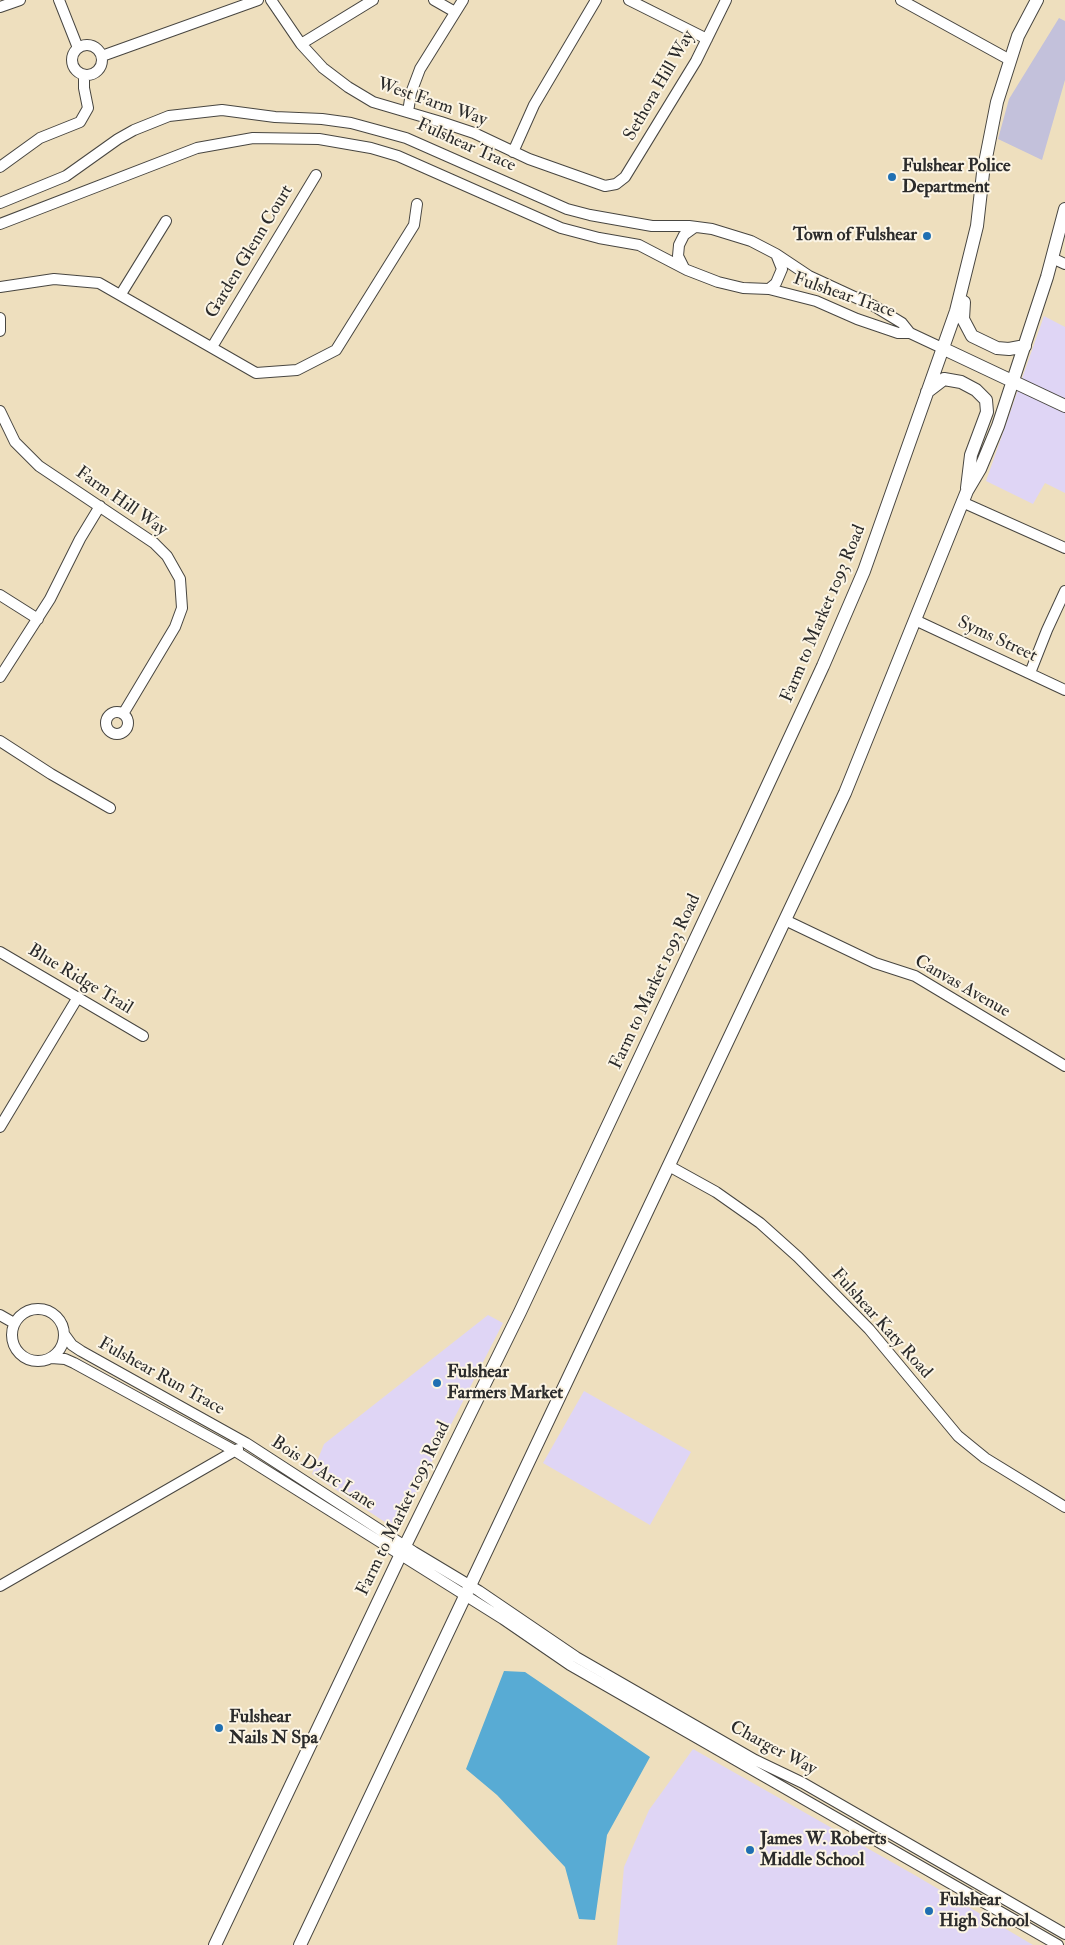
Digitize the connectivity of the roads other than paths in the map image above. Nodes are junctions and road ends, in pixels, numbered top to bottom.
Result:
1 (20, 0) edge
2 (59, 0) edge
3 (258, 0) edge
4 (271, 0) edge
5 (373, 0) edge
6 (434, 0) edge
7 (463, 0) edge
8 (596, 0) edge
9 (629, 0) edge
10 (726, 0) edge
11 (901, 0) edge
12 (1037, 0) edge
13 (0, 7) edge
14 (455, 12) junction
15 (707, 39) junction
16 (301, 44) junction
17 (78, 48) junction
18 (102, 56) junction
19 (1010, 60) junction
20 (84, 76) junction
21 (408, 112) junction
22 (375, 129) junction
23 (371, 148) junction
24 (513, 152) junction
25 (0, 167) edge
26 (316, 174) dead end
27 (616, 184) joint
28 (0, 203) edge
29 (418, 204) dead end
30 (1065, 209) edge
31 (166, 221) dead end
32 (0, 224) edge
33 (695, 227) junction
34 (776, 254) junction
35 (1052, 258) junction
36 (1065, 264) edge
37 (684, 268) junction
38 (965, 277) junction
39 (0, 287) edge
40 (768, 289) junction
41 (124, 295) junction
42 (0, 318) edge
43 (0, 331) edge
44 (910, 333) junction
45 (1025, 346) junction
46 (212, 347) junction
47 (942, 348) junction
48 (1013, 384) junction
49 (927, 392) junction
50 (1065, 406) edge
51 (0, 411) edge
52 (965, 497) junction
53 (100, 506) junction
54 (1065, 548) edge
55 (1065, 591) edge
56 (0, 596) edge
57 (38, 619) junction
58 (915, 620) junction
59 (1030, 673) junction
60 (0, 677) edge
61 (1065, 690) edge
62 (123, 714) dead end
63 (0, 741) edge
64 (110, 808) dead end
65 (785, 920) junction
66 (0, 952) edge
67 (78, 997) junction
68 (143, 1036) dead end
69 (1065, 1066) edge
70 (0, 1127) edge
71 (670, 1166) junction
72 (0, 1315) edge
73 (14, 1323) junction
74 (64, 1334) junction
75 (52, 1358) junction
76 (246, 1443) junction
77 (235, 1451) junction
78 (1065, 1507) edge
79 (403, 1551) junction
80 (0, 1586) edge
81 (468, 1592) junction
82 (1065, 1934) edge
83 (215, 1945) edge
84 (300, 1945) edge
85 (1058, 1945) edge

1 - 13 street
2 - 17 street
3 - 18 street
4 - 16 street, West Farm Way
5 - 16 street
6 - 14 street
7 - 14 street
8 - 24 street
9 - 15 street
10 - 15 street, Sethora Hill Way
11 - 19 street
12 - 19 main road, Farm to Market 1093 Road
14 - 21 street
15 - 27 street, Sethora Hill Way
16 - 21 street, West Farm Way
17 - 18 street
17 - 20 street
18 - 20 street
19 - 38 main road, Farm to Market 1093 Road
20 - 25 street
21 - 24 street, West Farm Way
22 - 23 street
22 - 28 street, Fulshear Trace
22 - 33 street, Fulshear Trace
23 - 32 street, Fulshear Trace
23 - 37 street, Fulshear Trace
24 - 27 street, West Farm Way
26 - 46 street, Garden Glenn Court
29 - 46 street
30 - 35 main road
31 - 41 street
33 - 34 street, Fulshear Trace
33 - 37 street
34 - 40 street
34 - 44 street, Fulshear Trace
35 - 36 street
35 - 45 main road
37 - 40 street, Fulshear Trace
38 - 45 main road
38 - 47 main road, Farm to Market 1093 Road
39 - 41 street
40 - 44 street, Fulshear Trace
41 - 46 street
42 - 43 street
44 - 47 street, Fulshear Trace
45 - 48 main road
47 - 48 main road, Fulshear Trace
47 - 49 main road, Farm to Market 1093 Road
48 - 50 main road, Fulshear Trace
48 - 52 main road
49 - 52 main road
49 - 79 main road, Farm to Market 1093 Road
51 - 53 street, Farm Hill Way
52 - 54 street
52 - 58 main road
53 - 57 street
53 - 62 street, Farm Hill Way
55 - 59 street
56 - 57 street
57 - 60 street
58 - 59 street, Syms Street
58 - 65 main road
59 - 61 street, Syms Street
63 - 64 street
65 - 69 street, Canvas Avenue
65 - 71 main road
66 - 67 street, Blue Ridge Trail
67 - 68 street, Blue Ridge Trail
67 - 70 street
71 - 78 street, Fulshear Katy Road
71 - 81 main road
72 - 73 street
73 - 74 street
73 - 75 street
74 - 75 street
74 - 76 street, Fulshear Run Trace
75 - 77 street, Fulshear Run Trace
76 - 77 street, Bois D'Arc Lane
76 - 79 street, Bois D'Arc Lane
77 - 79 street, Bois D'Arc Lane
77 - 80 street, Bois D'Arc Lane
79 - 81 street, Bois D'Arc Lane
79 - 83 main road, Farm to Market 1093 Road
81 - 82 street, Charger Way
81 - 84 main road
81 - 85 street, Charger Way

